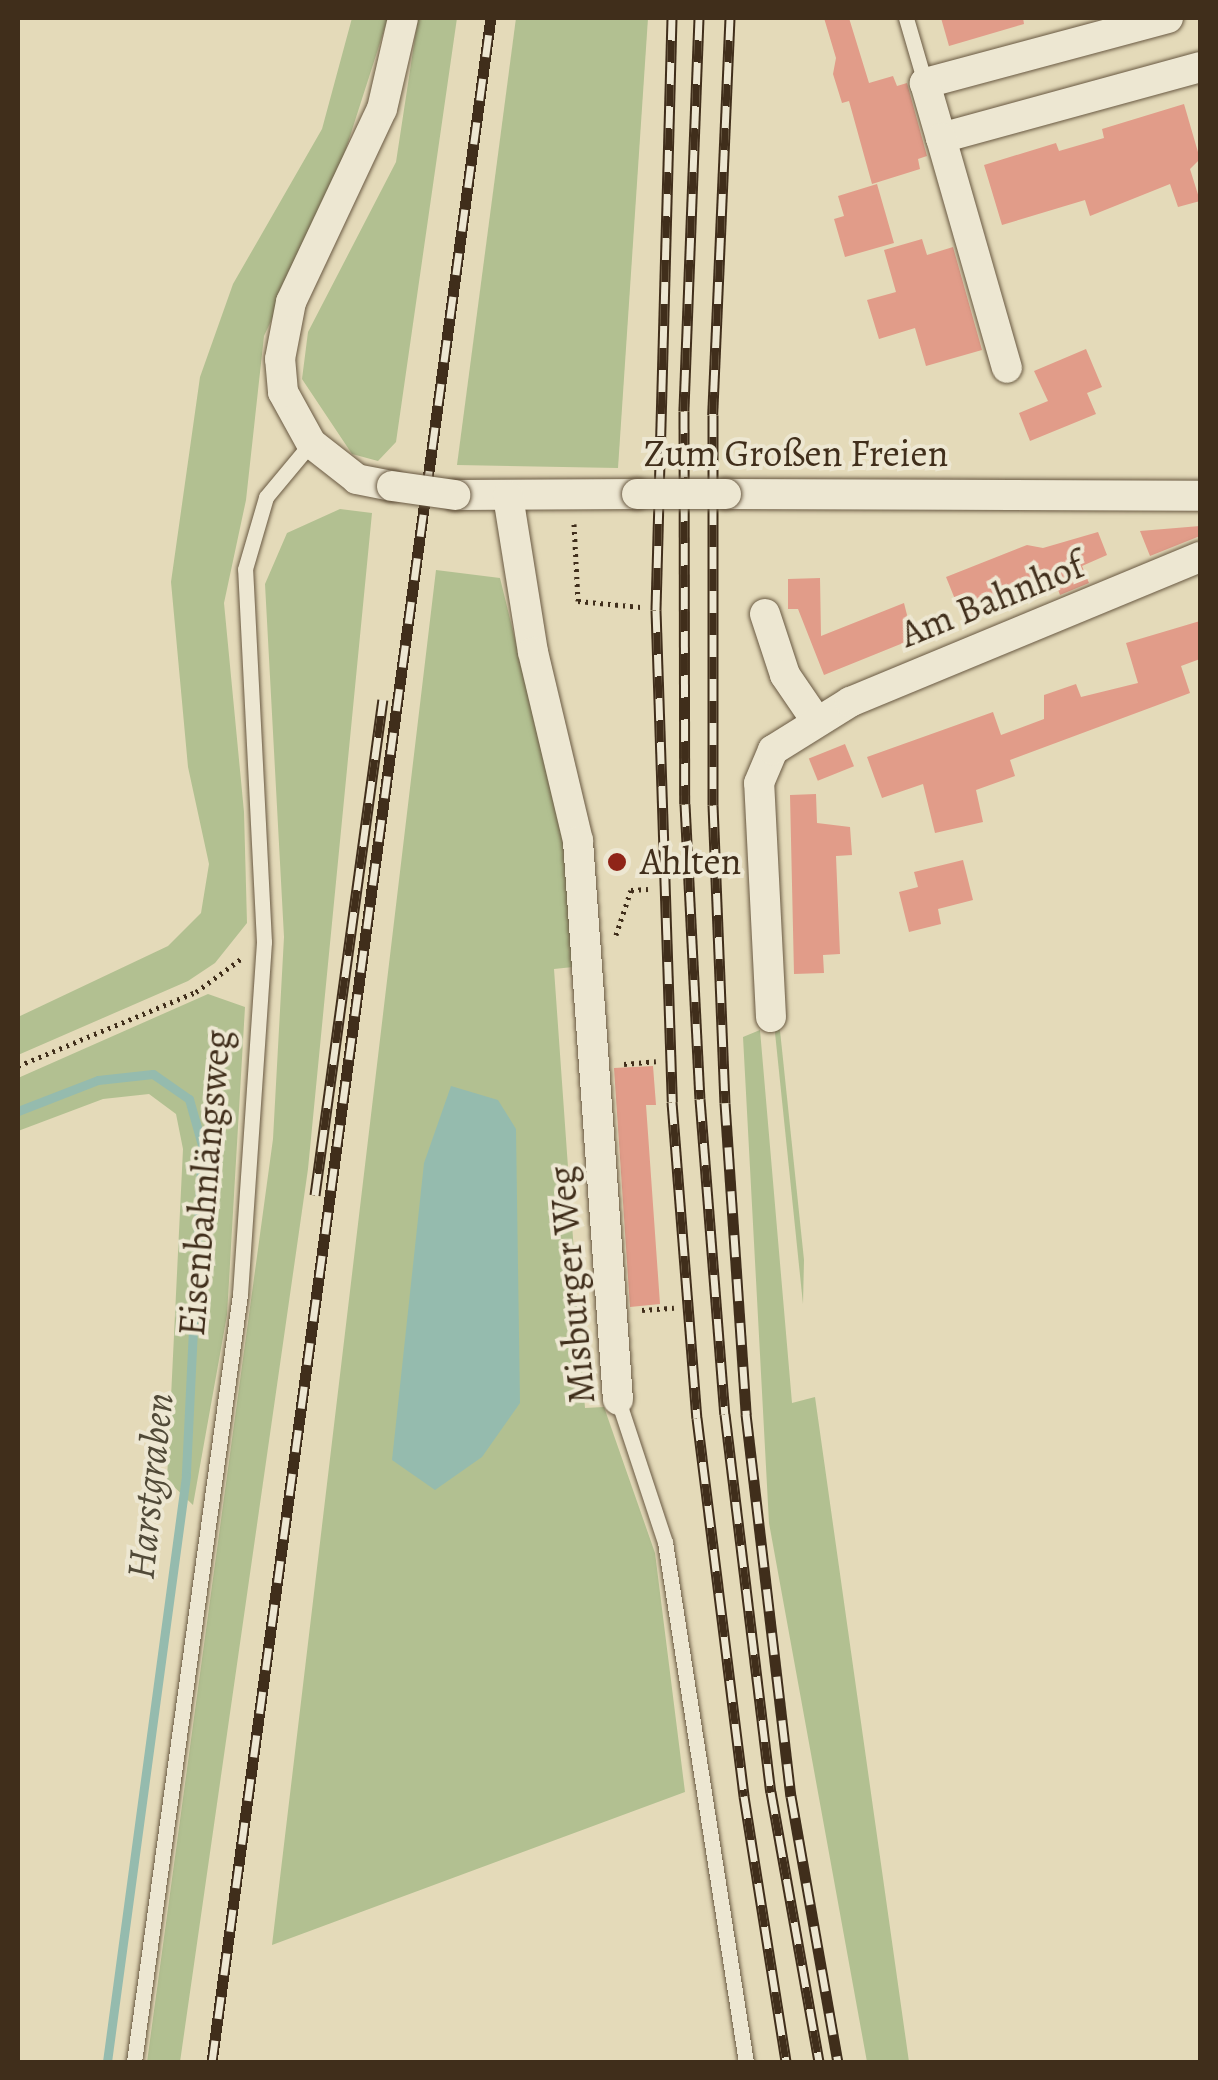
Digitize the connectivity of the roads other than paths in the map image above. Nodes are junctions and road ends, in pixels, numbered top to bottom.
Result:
1 (403, 18) edge
2 (906, 18) edge
3 (1168, 18) edge
4 (1200, 66) edge
5 (925, 83) junction
6 (941, 138) junction
7 (1007, 368) dead end
8 (311, 444) junction
9 (508, 496) junction
10 (1200, 496) edge
11 (1200, 557) edge
12 (764, 614) dead end
13 (814, 719) junction
14 (770, 1017) dead end
15 (618, 1400) joint
16 (134, 2062) edge
17 (746, 2062) edge

1 - 8 street
2 - 5 lane
3 - 5 street
4 - 6 street
5 - 6 street
6 - 7 street
8 - 9 street, Zum Großen Freien, bridge
8 - 16 lane, Eisenbahnlängsweg
9 - 10 street, Zum Großen Freien, bridge
9 - 15 street, Misburger Weg
11 - 13 street, Am Bahnhof
12 - 13 street
13 - 14 street, Am Bahnhof
15 - 17 lane, Misburger Weg

